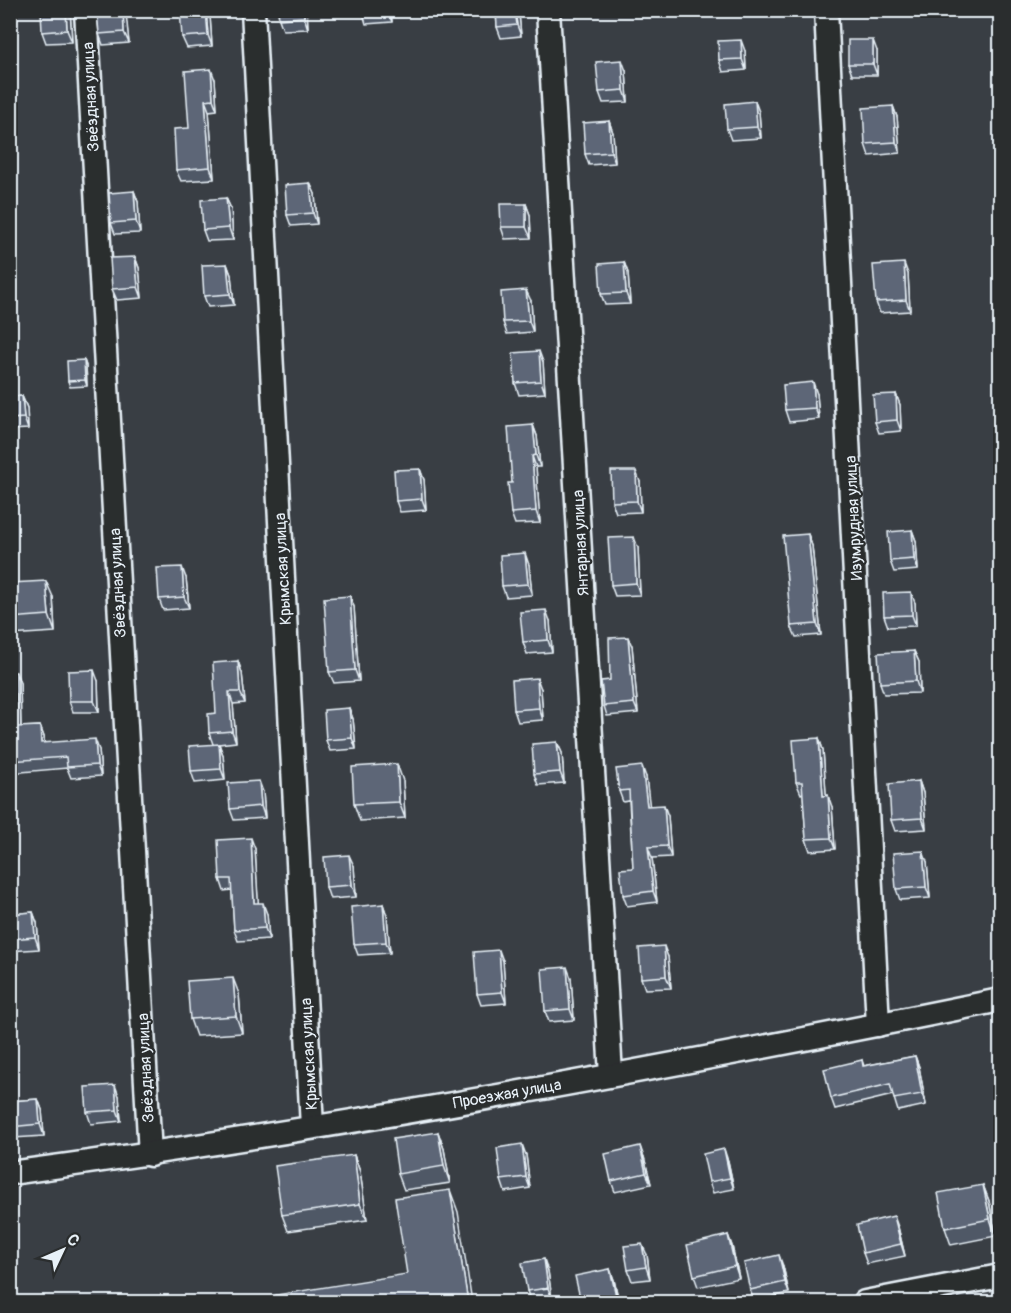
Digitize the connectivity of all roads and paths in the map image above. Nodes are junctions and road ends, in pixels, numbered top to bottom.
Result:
1 (86, 10) edge
2 (253, 10) edge
3 (548, 10) edge
4 (826, 10) edge
5 (1000, 1000) edge
6 (878, 1025) junction
7 (612, 1075) junction
8 (312, 1127) junction
9 (150, 1155) junction
10 (10, 1173) edge
11 (1000, 1276) edge
12 (865, 1302) edge

1 - 9 street, Звёздная улица
2 - 8 street, Крымская улица
3 - 7 street, Янтарная улица
4 - 6 street, Изумрудная улица
5 - 6 street, Проезжая улица
6 - 7 street, Проезжая улица
7 - 8 street, Проезжая улица
8 - 9 street, Проезжая улица
9 - 10 street, Проезжая улица
11 - 12 street

